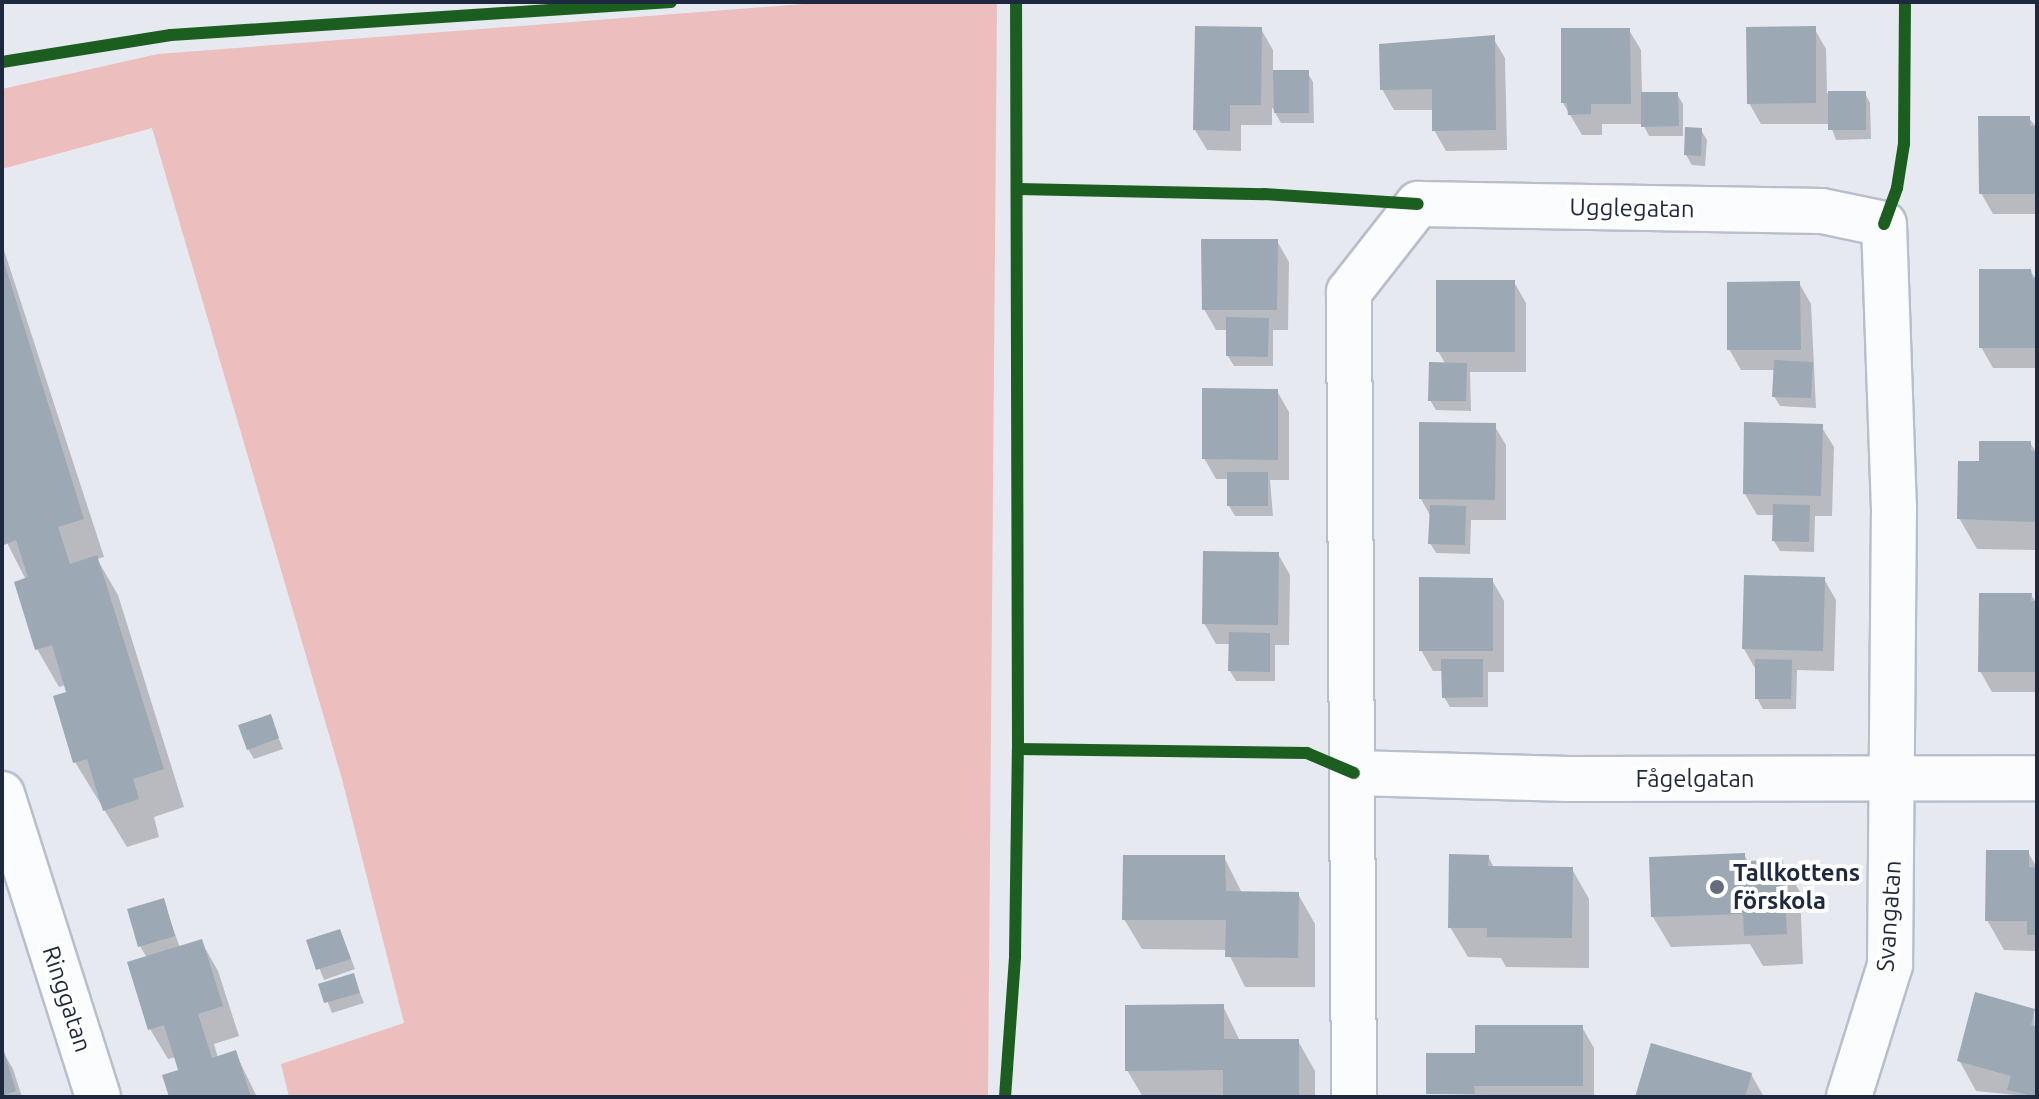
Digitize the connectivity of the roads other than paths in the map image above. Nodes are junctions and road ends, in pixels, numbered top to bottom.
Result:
1 (1354, 773) junction
2 (1894, 778) junction
3 (2037, 778) edge
4 (2, 794) edge
5 (19, 907) edge
6 (98, 1097) edge
7 (1354, 1097) edge
8 (1849, 1097) edge

1 - 2 street, Fågelgatan
1 - 2 street, Ugglegatan
1 - 7 street
2 - 3 street, Fågelgatan
2 - 8 street, Svangatan
4 - 5 street, Ringgatan
5 - 6 street, Ringgatan

